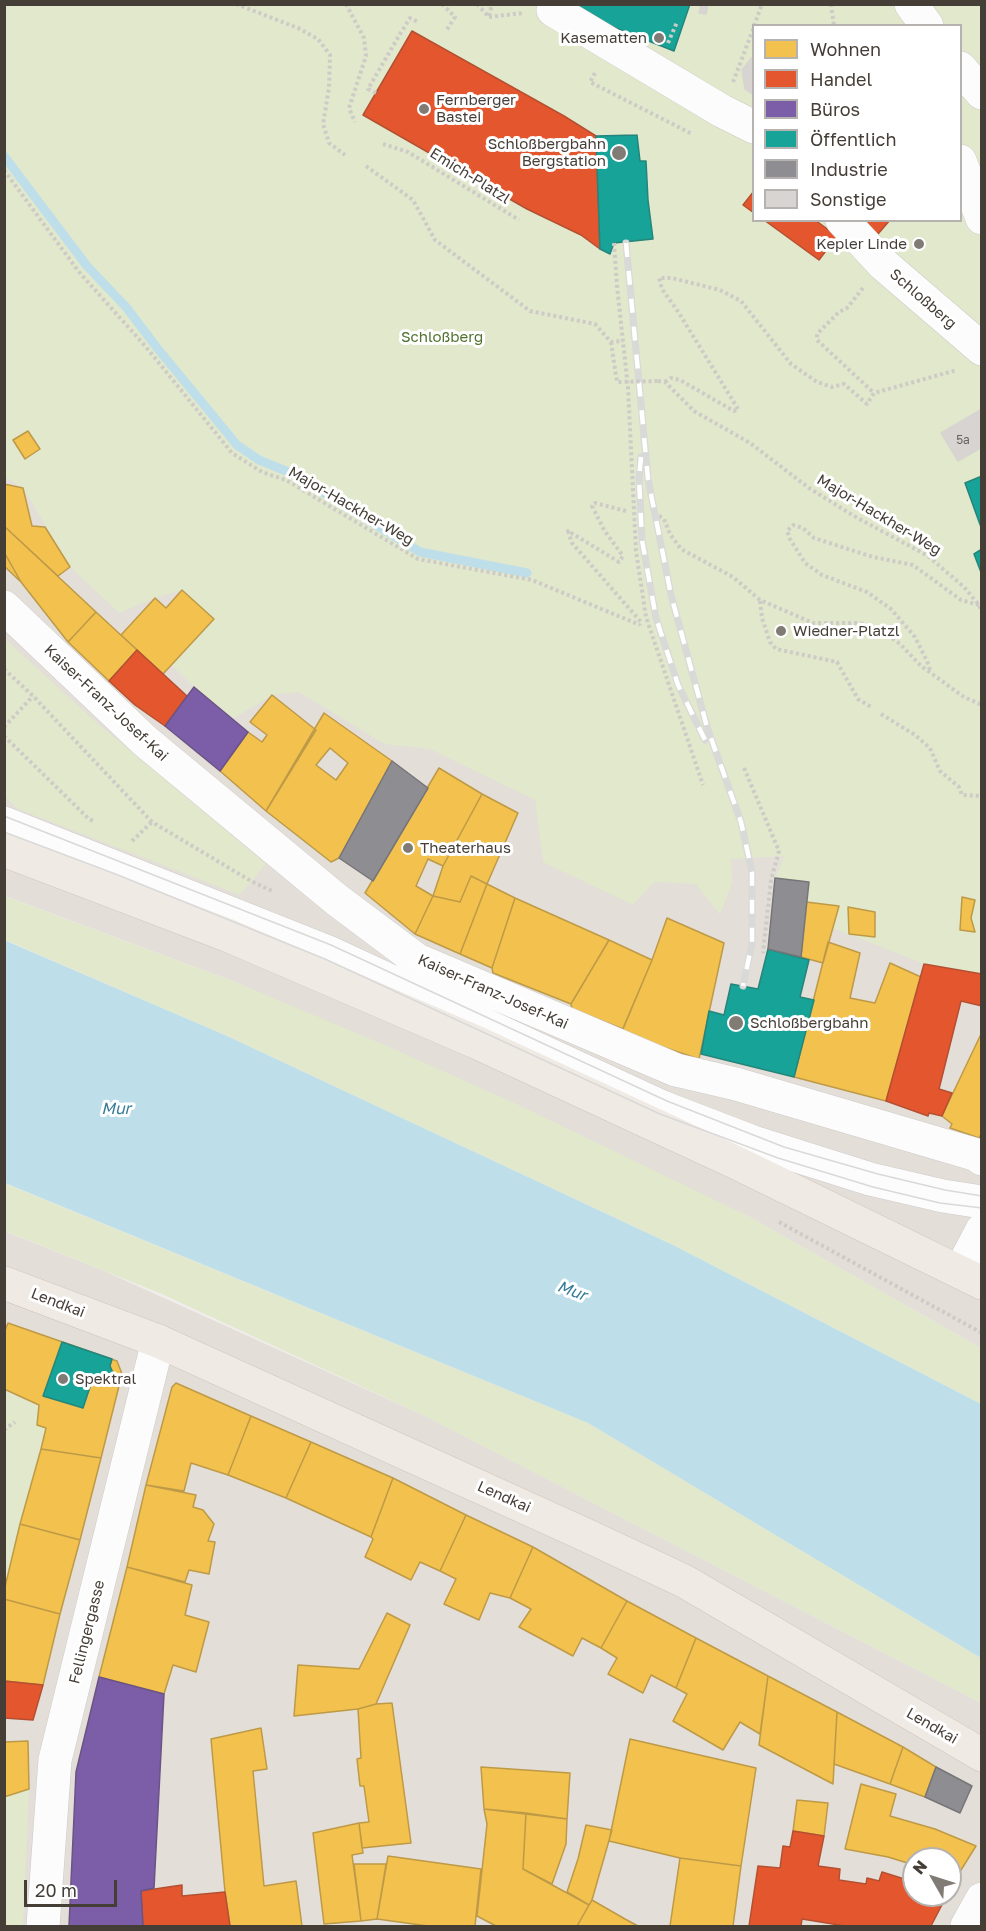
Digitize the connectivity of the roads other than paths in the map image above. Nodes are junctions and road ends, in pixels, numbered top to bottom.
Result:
1 (911, 4) edge
2 (553, 10) dead end
3 (926, 24) edge
4 (752, 126) edge
5 (962, 166) edge
6 (981, 218) edge
7 (844, 222) edge
8 (980, 348) edge
9 (4, 607) edge
10 (4, 823) edge
11 (4, 850) edge
12 (981, 1159) edge
13 (981, 1202) edge
14 (981, 1230) edge
15 (971, 1278) edge
16 (4, 1283) edge
17 (158, 1341) junction
18 (981, 1755) edge
19 (981, 1899) edge
20 (43, 1926) edge
21 (967, 1926) edge

1 - 3 street
2 - 4 street
5 - 6 street
7 - 8 street, Schloßberg
9 - 12 street, Kaiser-Franz-Josef-Kai
10 - 13 street
11 - 15 main road
14 - 15 street
16 - 17 main road, Lendkai
17 - 18 main road, Lendkai
17 - 20 street, Fellingergasse
19 - 21 street

